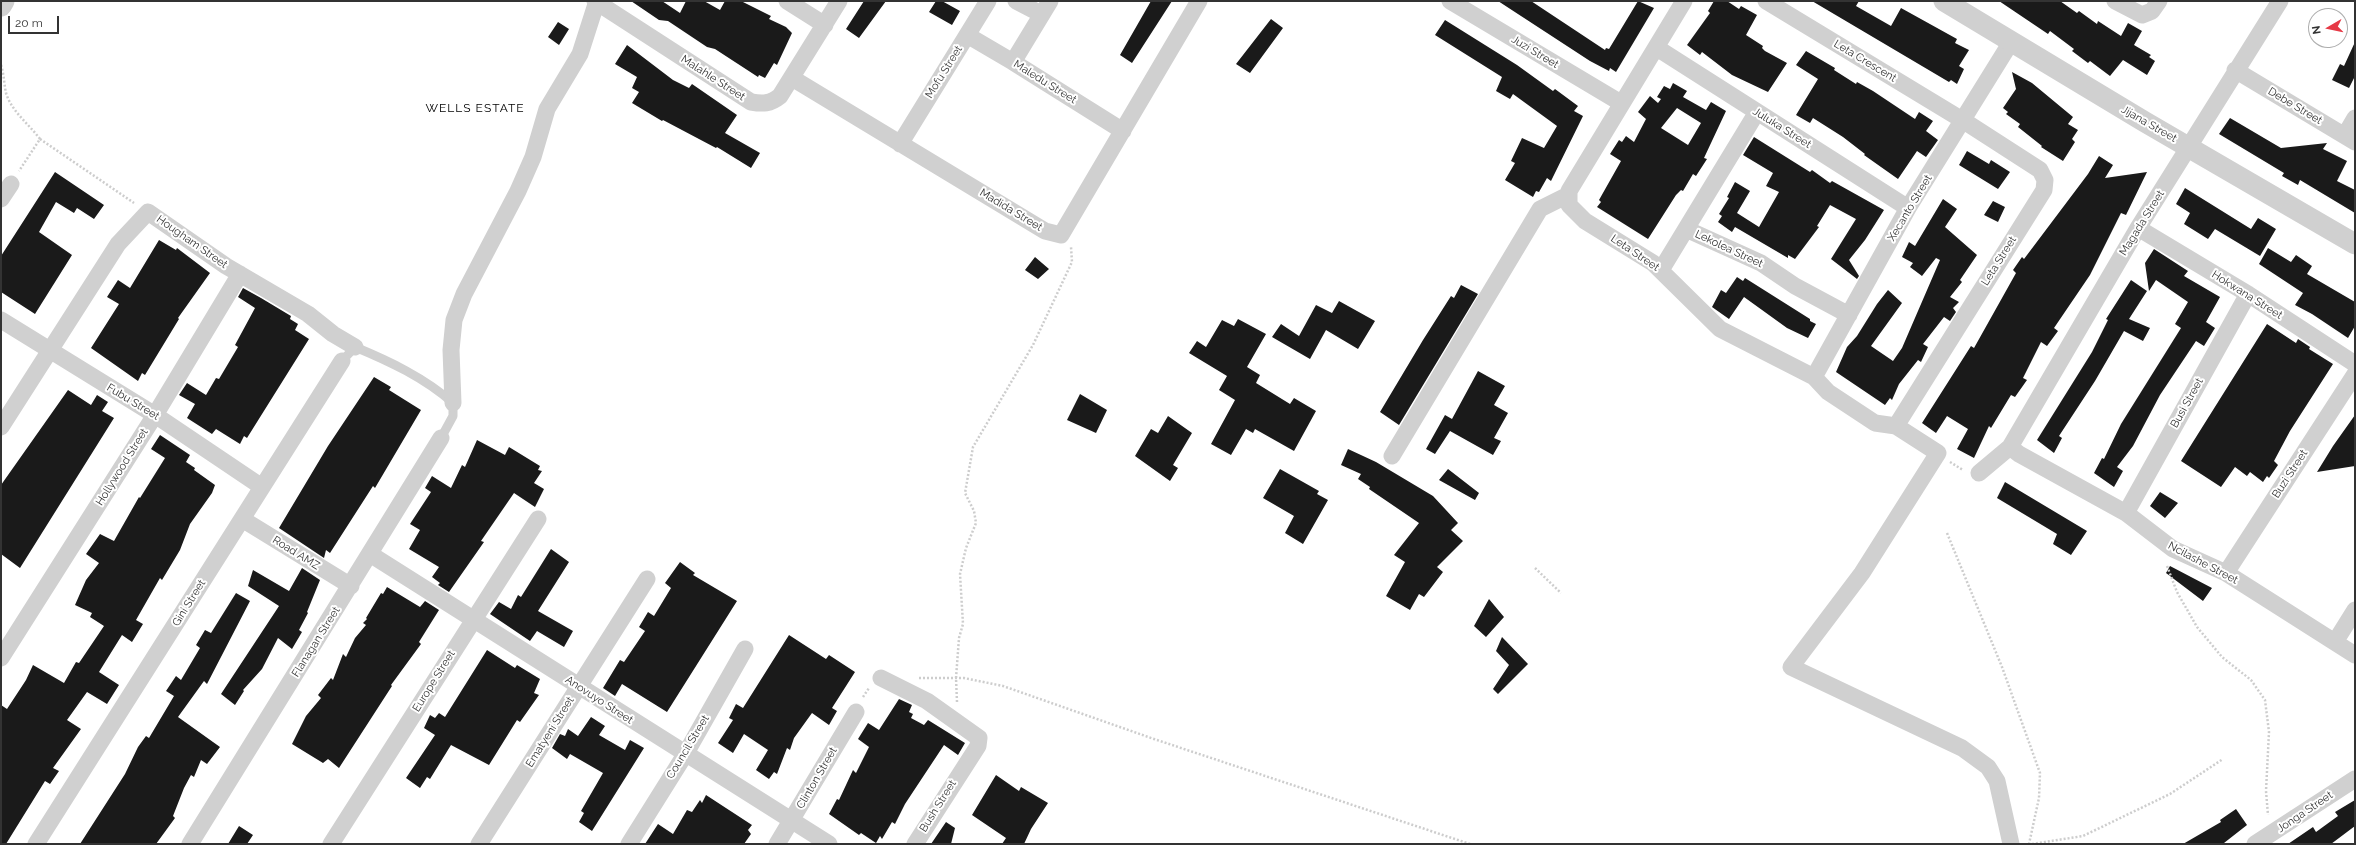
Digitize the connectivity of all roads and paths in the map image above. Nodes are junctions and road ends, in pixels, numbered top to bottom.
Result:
1 (4, 1) edge
2 (596, 1) edge
3 (787, 1) edge
4 (839, 1) edge
5 (988, 1) edge
6 (1016, 1) edge
7 (1199, 1) edge
8 (1450, 1) edge
9 (1684, 1) edge
10 (1766, 1) edge
11 (1944, 1) edge
12 (2115, 1) edge
13 (2159, 1) edge
14 (2280, 1) edge
15 (1, 6) edge
16 (1045, 8) edge
17 (825, 24) junction
18 (967, 35) junction
19 (2011, 42) junction
20 (1657, 48) junction
21 (1013, 62) junction
22 (1, 65) edge
23 (2235, 70) junction
24 (792, 78) junction
25 (1621, 103) junction
26 (1757, 112) junction
27 (2355, 118) edge
28 (1964, 121) junction
29 (1123, 131) junction
30 (40, 139) junction
31 (2350, 139) edge
32 (900, 144) junction
33 (2189, 147) junction
34 (11, 184) joint
35 (1568, 195) junction
36 (1, 199) edge
37 (1908, 208) junction
38 (148, 212) junction
39 (2138, 228) junction
40 (1686, 229) junction
41 (1061, 235) junction
42 (2355, 244) edge
43 (1661, 270) junction
44 (240, 274) junction
45 (2248, 294) junction
46 (1849, 315) junction
47 (1, 320) edge
48 (355, 347) junction
49 (49, 351) junction
50 (342, 361) joint
51 (2355, 364) edge
52 (2355, 374) edge
53 (1814, 377) junction
54 (453, 403) junction
55 (155, 415) junction
56 (1896, 426) junction
57 (1, 427) edge
58 (441, 438) joint
59 (2010, 447) junction
60 (1938, 453) junction
61 (1392, 456) dead end
62 (1979, 473) joint
63 (262, 487) junction
64 (2126, 513) junction
65 (242, 519) junction
66 (538, 519) dead end
67 (1947, 533) dead end
68 (2161, 540) junction
69 (370, 554) junction
70 (1535, 568) dead end
71 (2226, 574) junction
72 (647, 579) dead end
73 (351, 586) junction
74 (1561, 593) dead end
75 (2355, 610) edge
76 (473, 620) junction
77 (2334, 642) junction
78 (745, 649) dead end
79 (2355, 655) edge
80 (1, 658) edge
81 (914, 677) dead end
82 (881, 678) joint
83 (956, 678) junction
84 (579, 686) junction
85 (856, 712) joint
86 (964, 726) junction
87 (686, 753) junction
88 (2223, 759) dead end
89 (2355, 779) edge
90 (792, 820) junction
91 (2262, 840) edge
92 (36, 844) edge
93 (190, 844) edge
94 (331, 844) edge
95 (479, 844) edge
96 (629, 844) edge
97 (777, 844) edge
98 (829, 844) edge
99 (914, 844) edge
100 (1470, 844) edge
101 (2011, 844) edge
102 (2029, 844) edge
103 (2032, 844) edge

1 - 15 street
2 - 24 street, Malahle Street
2 - 54 street
3 - 17 street
4 - 17 street, Malahle Street
5 - 18 street, Mofu Street
6 - 16 street
7 - 29 street
8 - 25 street, Juzi Street
9 - 20 street
10 - 28 street, Leta Crescent
11 - 19 street, Jijana Street
12 - 13 street
14 - 23 street, Magada Street
16 - 21 street
17 - 24 street, Malahle Street
18 - 21 street, Maledu Street
18 - 32 street, Mofu Street
19 - 28 street, Xecanto Street
19 - 33 street, Jijana Street
20 - 25 street
20 - 26 street, Juluka Street
21 - 29 street, Maledu Street
22 - 30 path
23 - 31 street, Debe Street
23 - 33 street, Magada Street
24 - 32 street, Madida Street
25 - 35 street
26 - 37 street, Juluka Street
26 - 40 street, Lekolea Street
27 - 31 street
28 - 37 street, Xecanto Street
28 - 56 street, Leta Street
29 - 41 street
30 - 34 path
30 - 38 path
32 - 41 street, Madida Street
33 - 39 street, Magada Street
33 - 42 street, Jijana Street
34 - 36 street
35 - 43 street, Leta Street
35 - 61 street
37 - 46 street, Xecanto Street
38 - 44 street, Hougham Street
38 - 49 street, Hougham Street
39 - 45 street, Hokwana Street
39 - 59 street, Magada Street
40 - 43 street
40 - 46 street, Lekolea Street
41 - 83 path
43 - 53 street, Leta Street
44 - 48 street, Hougham Street
44 - 55 street, Hollywood Street
45 - 51 street, Hokwana Street
45 - 64 street, Busi Street
46 - 53 street, Xecanto Street
47 - 49 street, Fubu Street
48 - 50 lane
48 - 54 lane
49 - 55 street, Fubu Street
49 - 57 street, Hougham Street
50 - 63 street, Gini Street
52 - 71 street, Buzi Street
53 - 56 street, Leta Street
54 - 58 lane
55 - 63 street, Fubu Street
55 - 80 street, Hollywood Street
56 - 60 street, Leta Street
58 - 69 street, Flanagan Street
59 - 62 street, Magada Street
59 - 64 street, Ncilashe Street
60 - 62 path
60 - 101 street
63 - 65 street, Gini Street
64 - 68 street, Ncilashe Street
65 - 73 street, Road AMZ
65 - 92 street, Gini Street
66 - 76 street, Europe Street
67 - 102 path
68 - 71 street, Ncilashe Street
68 - 91 path
69 - 73 street, Flanagan Street
69 - 76 street, Anovuyo Street
70 - 74 path
71 - 77 street, Ncilashe Street
72 - 84 street, Ematyeni Street
73 - 93 street, Flanagan Street
75 - 77 street
76 - 84 street, Anovuyo Street
76 - 94 street, Europe Street
77 - 79 street, Ncilashe Street
78 - 87 street, Council Street
81 - 83 path
82 - 85 path
82 - 86 street, Bush Street
83 - 86 path
83 - 100 path
84 - 87 street, Anovuyo Street
84 - 95 street, Ematyeni Street
85 - 90 street, Clinton Street
86 - 99 street, Bush Street
87 - 90 street, Anovuyo Street
87 - 96 street, Council Street
88 - 103 path
89 - 91 street, Jonga Street
90 - 97 street, Clinton Street
90 - 98 street, Anovuyo Street

